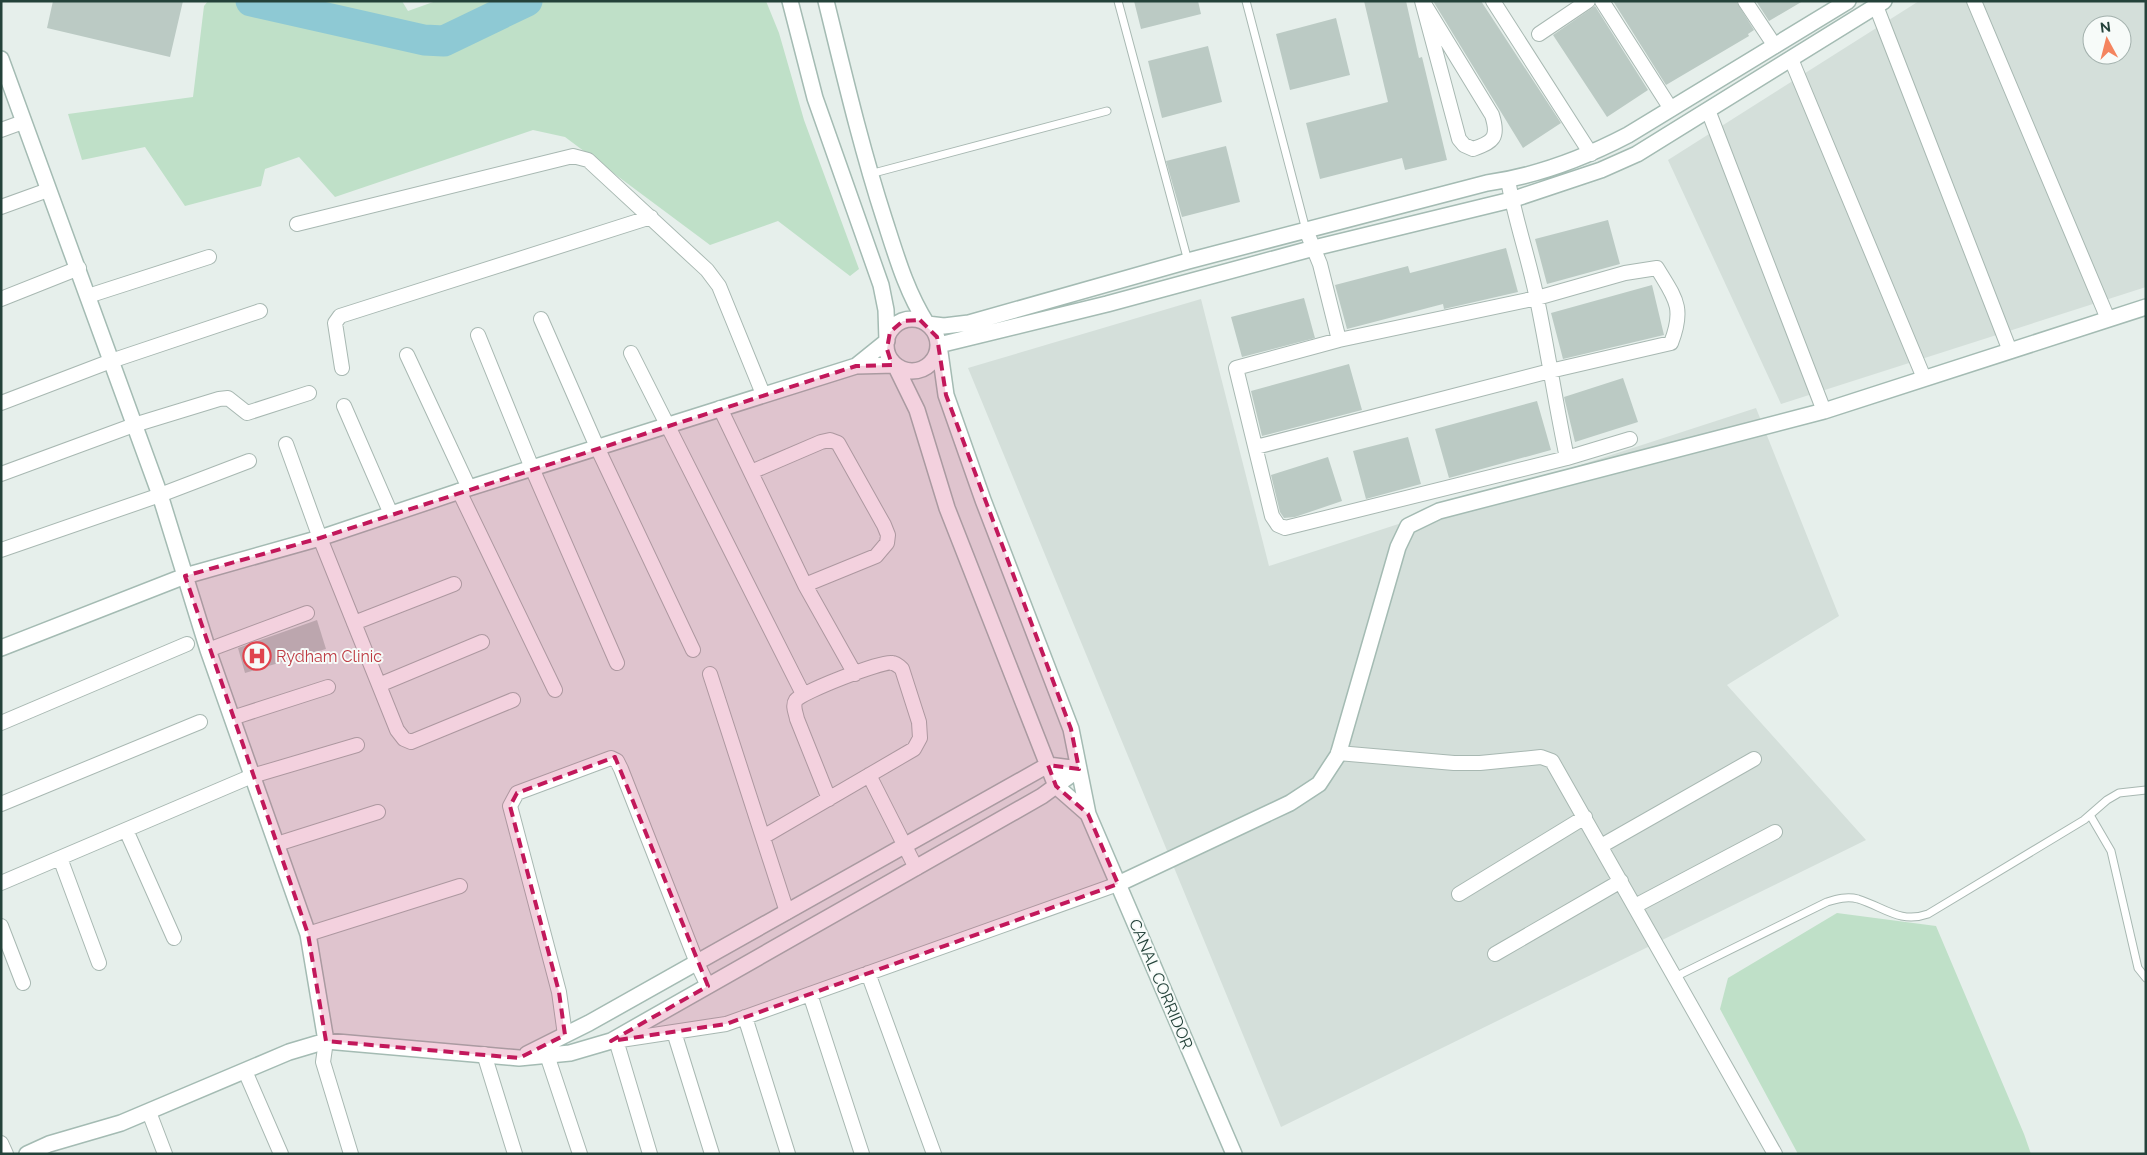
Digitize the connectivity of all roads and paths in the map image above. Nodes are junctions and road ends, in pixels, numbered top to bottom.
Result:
1 (790, 1) edge
2 (826, 1) edge
3 (1118, 1) edge
4 (1246, 1) edge
5 (1493, 1) edge
6 (1588, 1) edge
7 (1602, 1) edge
8 (1745, 1) edge
9 (1848, 1) edge
10 (1974, 1) edge
11 (1423, 2) edge
12 (1880, 4) edge
13 (1538, 34) dead end
14 (1775, 46) junction
15 (1, 58) edge
16 (1791, 59) junction
17 (1671, 109) junction
18 (1708, 110) junction
19 (1107, 111) dead end
20 (23, 122) junction
21 (1, 130) edge
22 (1607, 146) junction
23 (1591, 154) junction
24 (1614, 164) junction
25 (870, 174) junction
26 (1508, 180) junction
27 (48, 190) junction
28 (1512, 200) junction
29 (1, 207) edge
30 (652, 217) junction
31 (298, 224) dead end
32 (1306, 230) junction
33 (1314, 248) junction
34 (209, 257) dead end
35 (1188, 261) junction
36 (79, 268) junction
37 (88, 296) junction
38 (1537, 298) junction
39 (1, 299) edge
40 (2146, 307) edge
41 (260, 311) dead end
42 (541, 319) dead end
43 (2108, 319) junction
44 (927, 324) junction
45 (478, 335) dead end
46 (1339, 340) junction
47 (886, 341) junction
48 (939, 345) junction
49 (2010, 351) junction
50 (631, 353) dead end
51 (407, 355) dead end
52 (111, 361) junction
53 (895, 365) junction
54 (856, 366) junction
55 (342, 368) dead end
56 (1550, 371) junction
57 (1924, 378) junction
58 (309, 393) dead end
59 (763, 394) junction
60 (1, 403) edge
61 (344, 406) dead end
62 (720, 408) junction
63 (1824, 411) junction
64 (134, 425) junction
65 (668, 425) junction
66 (1630, 439) dead end
67 (286, 444) dead end
68 (597, 447) junction
69 (1256, 448) junction
70 (1567, 458) junction
71 (249, 460) dead end
72 (532, 468) junction
73 (751, 472) junction
74 (1, 474) edge
75 (464, 489) junction
76 (160, 495) junction
77 (391, 514) junction
78 (320, 538) junction
79 (1, 550) edge
80 (184, 576) junction
81 (454, 584) dead end
82 (805, 585) junction
83 (307, 613) dead end
84 (354, 623) junction
85 (482, 642) dead end
86 (187, 644) dead end
87 (1, 648) edge
88 (208, 650) junction
89 (693, 650) dead end
90 (617, 664) dead end
91 (710, 674) dead end
92 (855, 674) junction
93 (379, 685) junction
94 (328, 687) dead end
95 (555, 690) dead end
96 (804, 694) junction
97 (514, 700) dead end
98 (232, 718) junction
99 (200, 722) dead end
100 (1, 723) edge
101 (357, 745) dead end
102 (1338, 753) junction
103 (1754, 759) dead end
104 (1048, 765) junction
105 (1079, 769) junction
106 (869, 775) junction
107 (252, 776) junction
108 (1056, 786) junction
109 (2146, 790) edge
110 (829, 799) junction
111 (1, 804) edge
112 (378, 812) dead end
113 (1088, 814) junction
114 (2090, 815) junction
115 (1585, 817) junction
116 (126, 830) junction
117 (1775, 832) dead end
118 (763, 837) junction
119 (277, 844) junction
120 (903, 846) junction
121 (1601, 846) junction
122 (60, 858) junction
123 (916, 868) junction
124 (2, 880) edge
125 (1621, 881) junction
126 (1118, 884) junction
127 (460, 886) dead end
128 (1459, 894) dead end
129 (1635, 906) junction
130 (787, 912) junction
131 (1, 926) edge
132 (308, 934) junction
133 (174, 938) dead end
134 (1495, 954) dead end
135 (98, 962) dead end
136 (697, 963) junction
137 (868, 973) junction
138 (1675, 977) junction
139 (2146, 978) edge
140 (23, 984) dead end
141 (708, 986) junction
142 (810, 994) junction
143 (744, 1017) junction
144 (674, 1032) junction
145 (565, 1035) junction
146 (326, 1041) junction
147 (614, 1041) junction
148 (484, 1054) junction
149 (547, 1055) junction
150 (519, 1058) junction
151 (245, 1071) junction
152 (149, 1112) junction
153 (1, 1143) edge
154 (6, 1154) edge
155 (27, 1154) edge
156 (165, 1154) edge
157 (281, 1154) edge
158 (351, 1154) edge
159 (515, 1154) edge
160 (580, 1154) edge
161 (650, 1154) edge
162 (712, 1154) edge
163 (788, 1154) edge
164 (862, 1154) edge
165 (934, 1154) edge
166 (1234, 1154) edge
167 (1775, 1154) edge

1 - 47 street
2 - 25 street
3 - 35 lane
4 - 32 lane
5 - 23 street
6 - 13 street
7 - 17 street
8 - 14 street
9 - 14 street
10 - 43 street
11 - 11 street
12 - 16 street
12 - 49 street
14 - 17 street
15 - 20 street
16 - 18 street
16 - 57 street
17 - 22 street
18 - 24 street
18 - 63 street
19 - 25 lane
20 - 21 street
20 - 27 street
22 - 23 street
22 - 24 street
23 - 26 street
24 - 28 street
25 - 44 street
26 - 28 street
26 - 32 street
27 - 29 street
27 - 36 street
28 - 33 street
28 - 38 street
30 - 31 street
30 - 55 street
30 - 59 street
32 - 33 street
32 - 35 street
33 - 46 street
33 - 48 street
34 - 37 street
35 - 44 street
36 - 37 street
36 - 39 street
37 - 52 street
38 - 46 street
38 - 56 street
38 - 56 street
40 - 43 street
41 - 52 street
42 - 68 street
43 - 49 street
44 - 47 street
44 - 48 street
45 - 72 street
46 - 69 street
47 - 53 street
47 - 54 street
48 - 53 street
48 - 105 street
49 - 57 street
50 - 65 street
51 - 75 street
52 - 60 street
52 - 64 street
53 - 54 street
53 - 104 street
54 - 59 street
56 - 69 street
56 - 70 street
57 - 63 street
58 - 64 street
59 - 62 street
61 - 77 street
62 - 65 street
62 - 73 street
63 - 102 street
64 - 74 street
64 - 76 street
65 - 68 street
65 - 96 street
66 - 70 street
67 - 78 street
68 - 72 street
68 - 89 street
69 - 70 street
71 - 76 street
72 - 75 street
72 - 90 street
73 - 82 street
73 - 82 street
75 - 77 street
75 - 95 street
76 - 79 street
76 - 80 street
77 - 78 street
78 - 80 street
78 - 84 street
80 - 87 street
80 - 88 street
81 - 84 street
82 - 92 street
83 - 88 street
84 - 93 street
85 - 93 street
86 - 100 street
88 - 98 street
91 - 118 street
92 - 96 street
92 - 106 street
93 - 97 street
94 - 98 street
96 - 110 street
98 - 107 street
99 - 111 street
101 - 107 street
102 - 115 street
102 - 126 street
103 - 121 street
104 - 105 street
104 - 108 street
104 - 120 street
105 - 108 street
105 - 113 street
106 - 110 street
106 - 120 street
107 - 116 street
107 - 119 street
108 - 113 street
108 - 123 street
109 - 114 lane
110 - 118 street
112 - 119 street
113 - 126 street, CANAL CORRIDOR
114 - 138 lane
114 - 139 lane
115 - 121 street
115 - 128 street
116 - 122 street
116 - 133 street
117 - 129 street
118 - 130 street
119 - 132 street
120 - 123 street
120 - 130 street
121 - 125 street
122 - 124 street
122 - 135 street
123 - 141 street
125 - 129 street
125 - 134 street
126 - 137 street
126 - 166 street, CANAL CORRIDOR
127 - 132 street
129 - 138 street
130 - 136 street
131 - 140 street
132 - 146 street
136 - 141 street
136 - 145 street
136 - 145 street
137 - 142 street
137 - 165 street
138 - 167 street
141 - 147 street
142 - 143 street
142 - 164 street
143 - 144 street
143 - 163 street
144 - 147 street
144 - 162 street
145 - 150 street
146 - 148 street
146 - 151 street
146 - 158 street
147 - 149 street
147 - 161 street
148 - 150 street
148 - 159 street
149 - 150 street
149 - 160 street
151 - 152 street
151 - 157 street
152 - 155 street
152 - 156 street
153 - 154 street

